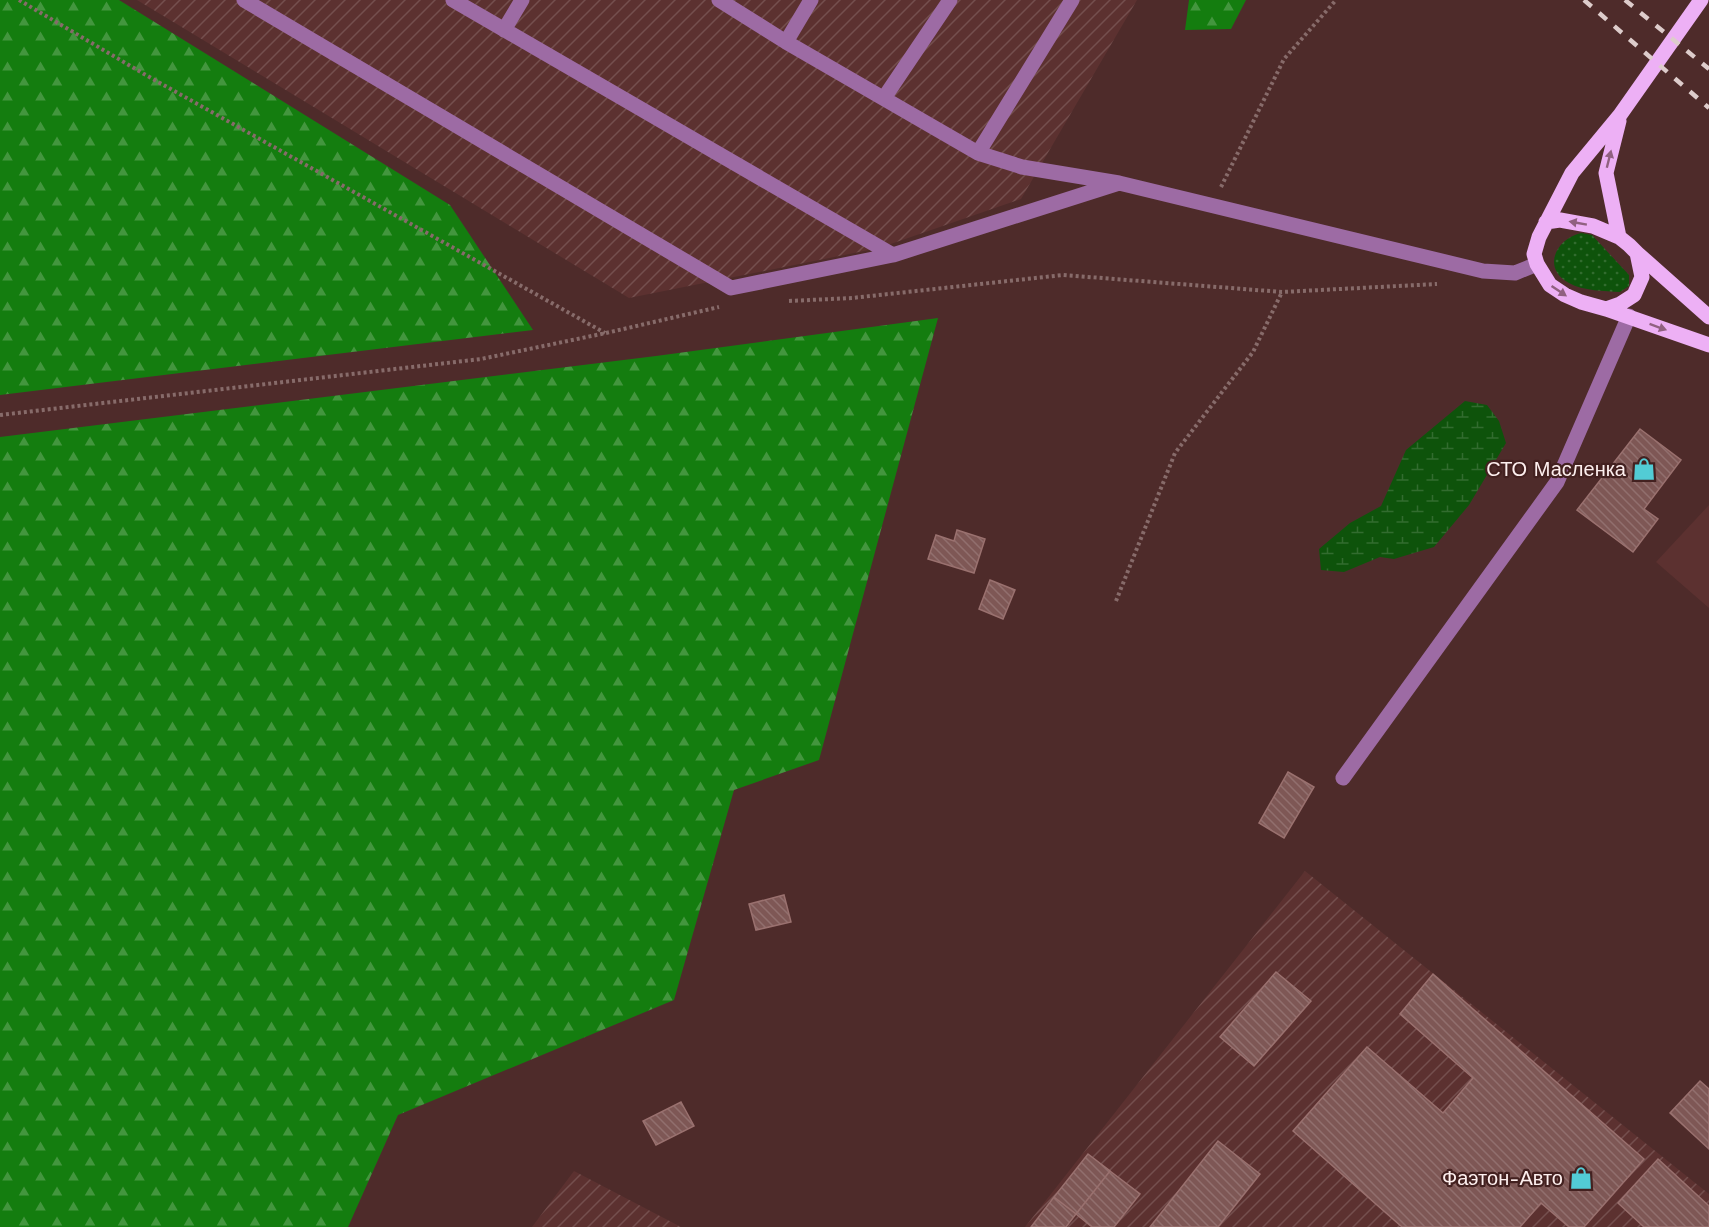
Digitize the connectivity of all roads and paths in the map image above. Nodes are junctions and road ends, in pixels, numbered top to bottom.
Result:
1 (19, 0) edge
2 (244, 0) edge
3 (453, 0) edge
4 (522, 0) edge
5 (719, 0) edge
6 (812, 0) edge
7 (950, 0) edge
8 (1072, 0) edge
9 (1336, 0) edge
10 (1701, 0) edge
11 (504, 30) junction
12 (786, 42) junction
13 (884, 98) junction
14 (1620, 115) junction
15 (978, 153) junction
16 (1119, 183) junction
17 (1212, 205) junction
18 (1546, 222) junction
19 (1619, 237) junction
20 (1637, 253) junction
21 (893, 255) junction
22 (1537, 264) junction
23 (1443, 284) dead end
24 (1282, 292) junction
25 (786, 301) dead end
26 (720, 306) dead end
27 (1606, 309) junction
28 (1629, 316) junction
29 (1709, 316) edge
30 (606, 333) junction
31 (1709, 345) edge
32 (0, 415) edge
33 (1116, 601) dead end
34 (1343, 778) dead end

1 - 30 path
2 - 21 lane
3 - 11 lane
4 - 11 lane
5 - 12 lane
6 - 12 lane
7 - 13 lane
8 - 15 lane
9 - 17 path
10 - 14 main road
11 - 21 lane
12 - 13 lane
13 - 15 lane
14 - 18 main road
19 -> 14 main road
15 - 16 lane
16 - 17 lane
16 - 21 lane
17 - 22 lane
19 -> 18 main road
18 - 22 main road
19 - 20 main road
20 - 27 main road
20 - 29 main road
22 -> 27 main road
23 - 24 path
24 - 25 path
24 - 33 path
26 - 30 path
27 - 28 main road
28 -> 31 main road
28 - 34 lane
30 - 32 path

